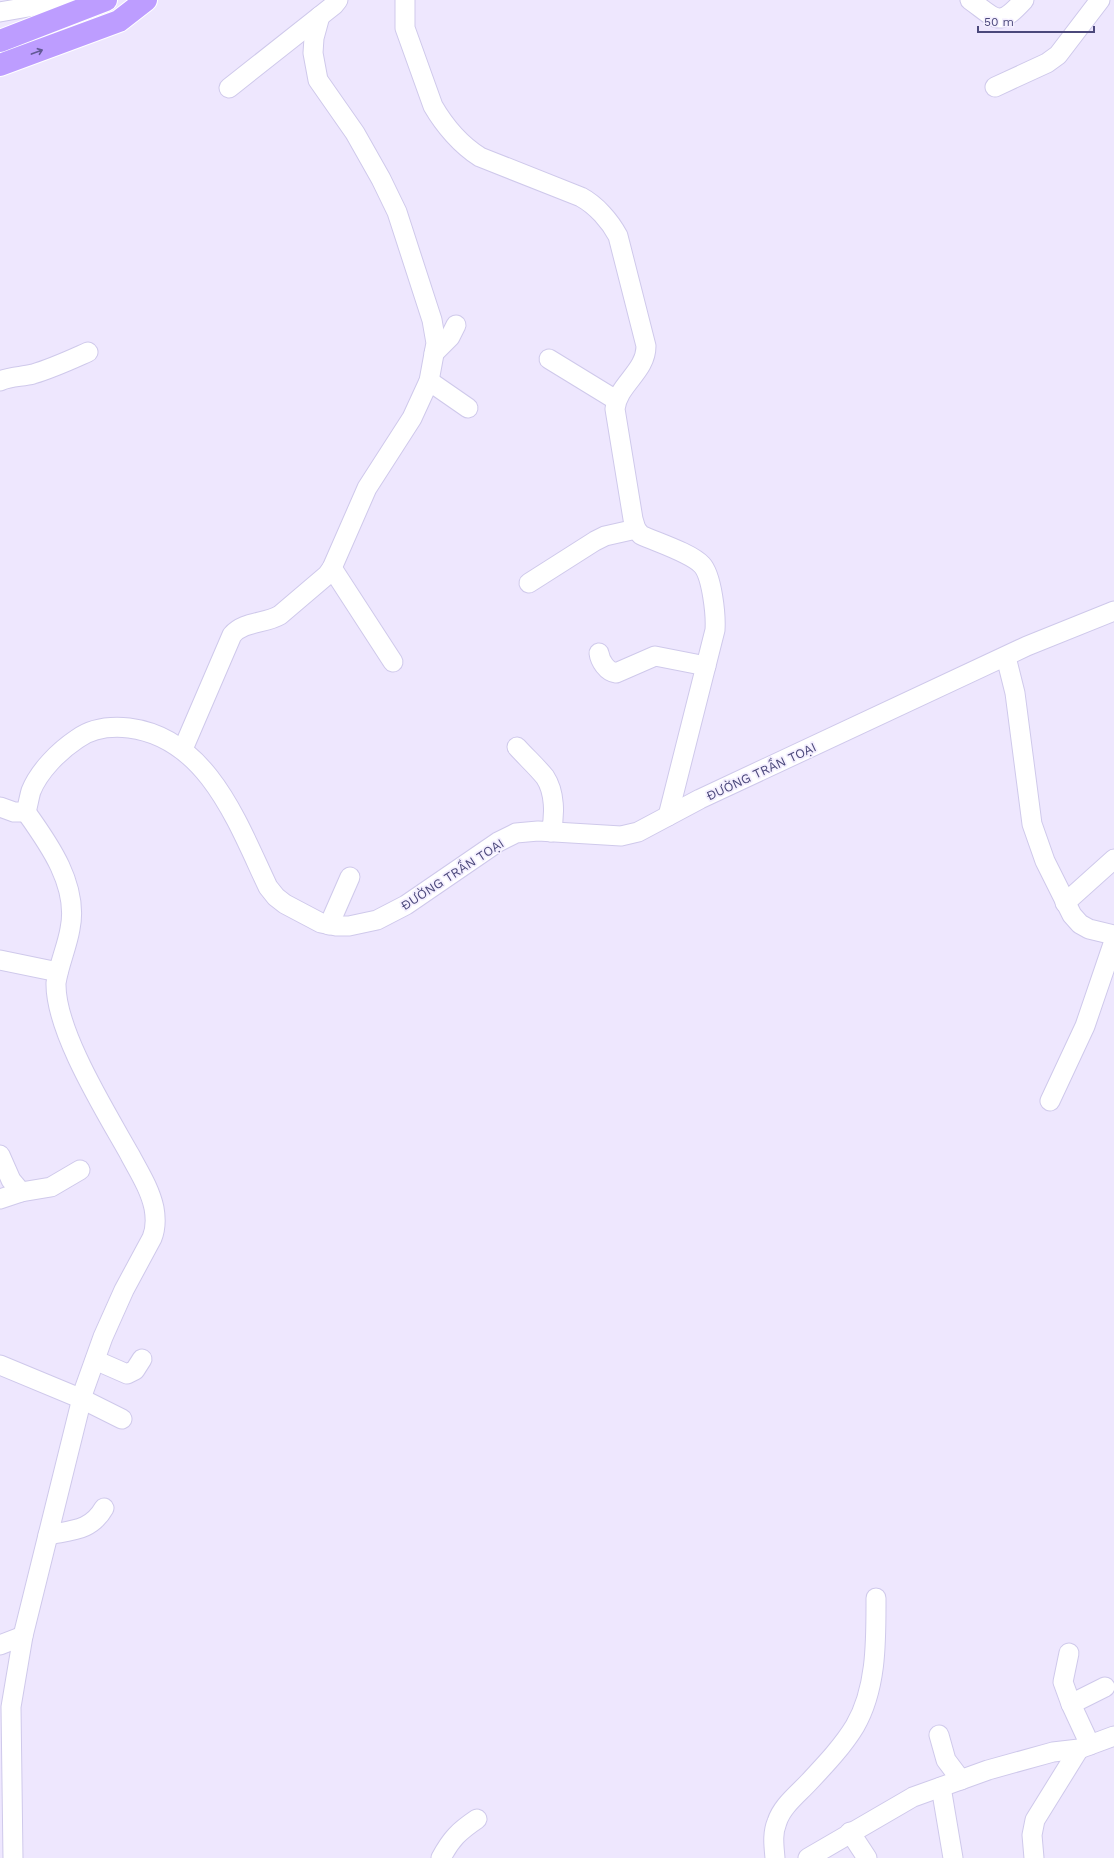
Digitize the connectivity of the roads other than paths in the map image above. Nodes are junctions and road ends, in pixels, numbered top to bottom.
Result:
1 (68, 0) edge
2 (106, 0) edge
3 (146, 0) edge
4 (338, 0) edge
5 (404, 0) edge
6 (970, 0) edge
7 (1024, 0) edge
8 (1100, 0) edge
9 (0, 12) edge
10 (320, 16) junction
11 (0, 41) edge
12 (0, 65) edge
13 (995, 87) dead end
14 (229, 88) dead end
15 (456, 325) dead end
16 (88, 352) dead end
17 (434, 353) junction
18 (549, 359) dead end
19 (429, 380) junction
20 (0, 381) edge
21 (616, 400) junction
22 (468, 408) dead end
23 (636, 529) junction
24 (332, 568) junction
25 (529, 583) dead end
26 (1114, 611) edge
27 (599, 653) dead end
28 (1006, 657) junction
29 (393, 662) dead end
30 (706, 666) junction
31 (517, 747) dead end
32 (183, 749) junction
33 (0, 807) edge
34 (26, 812) junction
35 (668, 816) junction
36 (551, 832) junction
37 (1114, 858) edge
38 (350, 877) dead end
39 (1065, 903) junction
40 (329, 925) junction
41 (1114, 935) edge
42 (1114, 941) edge
43 (0, 960) edge
44 (58, 972) junction
45 (1050, 1101) dead end
46 (0, 1155) edge
47 (80, 1170) dead end
48 (21, 1192) junction
49 (0, 1199) edge
50 (142, 1359) dead end
51 (95, 1360) junction
52 (0, 1365) edge
53 (82, 1399) junction
54 (122, 1420) dead end
55 (104, 1508) dead end
56 (48, 1535) junction
57 (876, 1598) dead end
58 (23, 1636) junction
59 (0, 1645) edge
60 (1069, 1653) dead end
61 (1105, 1687) dead end
62 (1071, 1704) junction
63 (939, 1735) dead end
64 (1114, 1736) edge
65 (1084, 1747) junction
66 (961, 1780) junction
67 (940, 1787) junction
68 (477, 1819) dead end
69 (850, 1832) junction
70 (13, 1858) edge
71 (441, 1858) edge
72 (775, 1858) edge
73 (808, 1858) edge
74 (867, 1858) edge
75 (953, 1858) edge
76 (1034, 1858) edge

1 - 9 street
2 - 11 main road
12 -> 3 main road
4 - 10 street
5 - 21 street
6 - 7 street
8 - 13 street
10 - 14 street
10 - 17 street
15 - 17 street
16 - 20 street
17 - 19 street
18 - 21 street
19 - 22 street
19 - 24 street
21 - 23 street
23 - 25 street
23 - 30 street
24 - 29 street
24 - 32 street
26 - 28 street, ĐƯỜNG TRẦN TOẠI
27 - 30 street
28 - 35 street, ĐƯỜNG TRẦN TOẠI
28 - 39 street
30 - 35 street
31 - 36 street
32 - 34 street, ĐƯỜNG TRẦN TOẠI
32 - 40 street, ĐƯỜNG TRẦN TOẠI
33 - 34 street
34 - 44 street
35 - 36 street, ĐƯỜNG TRẦN TOẠI
36 - 40 street, ĐƯỜNG TRẦN TOẠI
37 - 39 street
38 - 40 street
39 - 41 street
42 - 45 street
43 - 44 street
44 - 51 street
46 - 48 street
47 - 48 street
48 - 49 street
50 - 51 street
51 - 53 street
52 - 53 street
53 - 54 street
53 - 56 street
55 - 56 street
56 - 58 street
57 - 72 street
58 - 59 street
58 - 70 street
60 - 62 street
61 - 62 street
62 - 65 street
63 - 66 street
64 - 65 street
65 - 66 street
65 - 76 street
66 - 67 street
67 - 69 street
67 - 75 street
68 - 71 street
69 - 73 street
69 - 74 street

